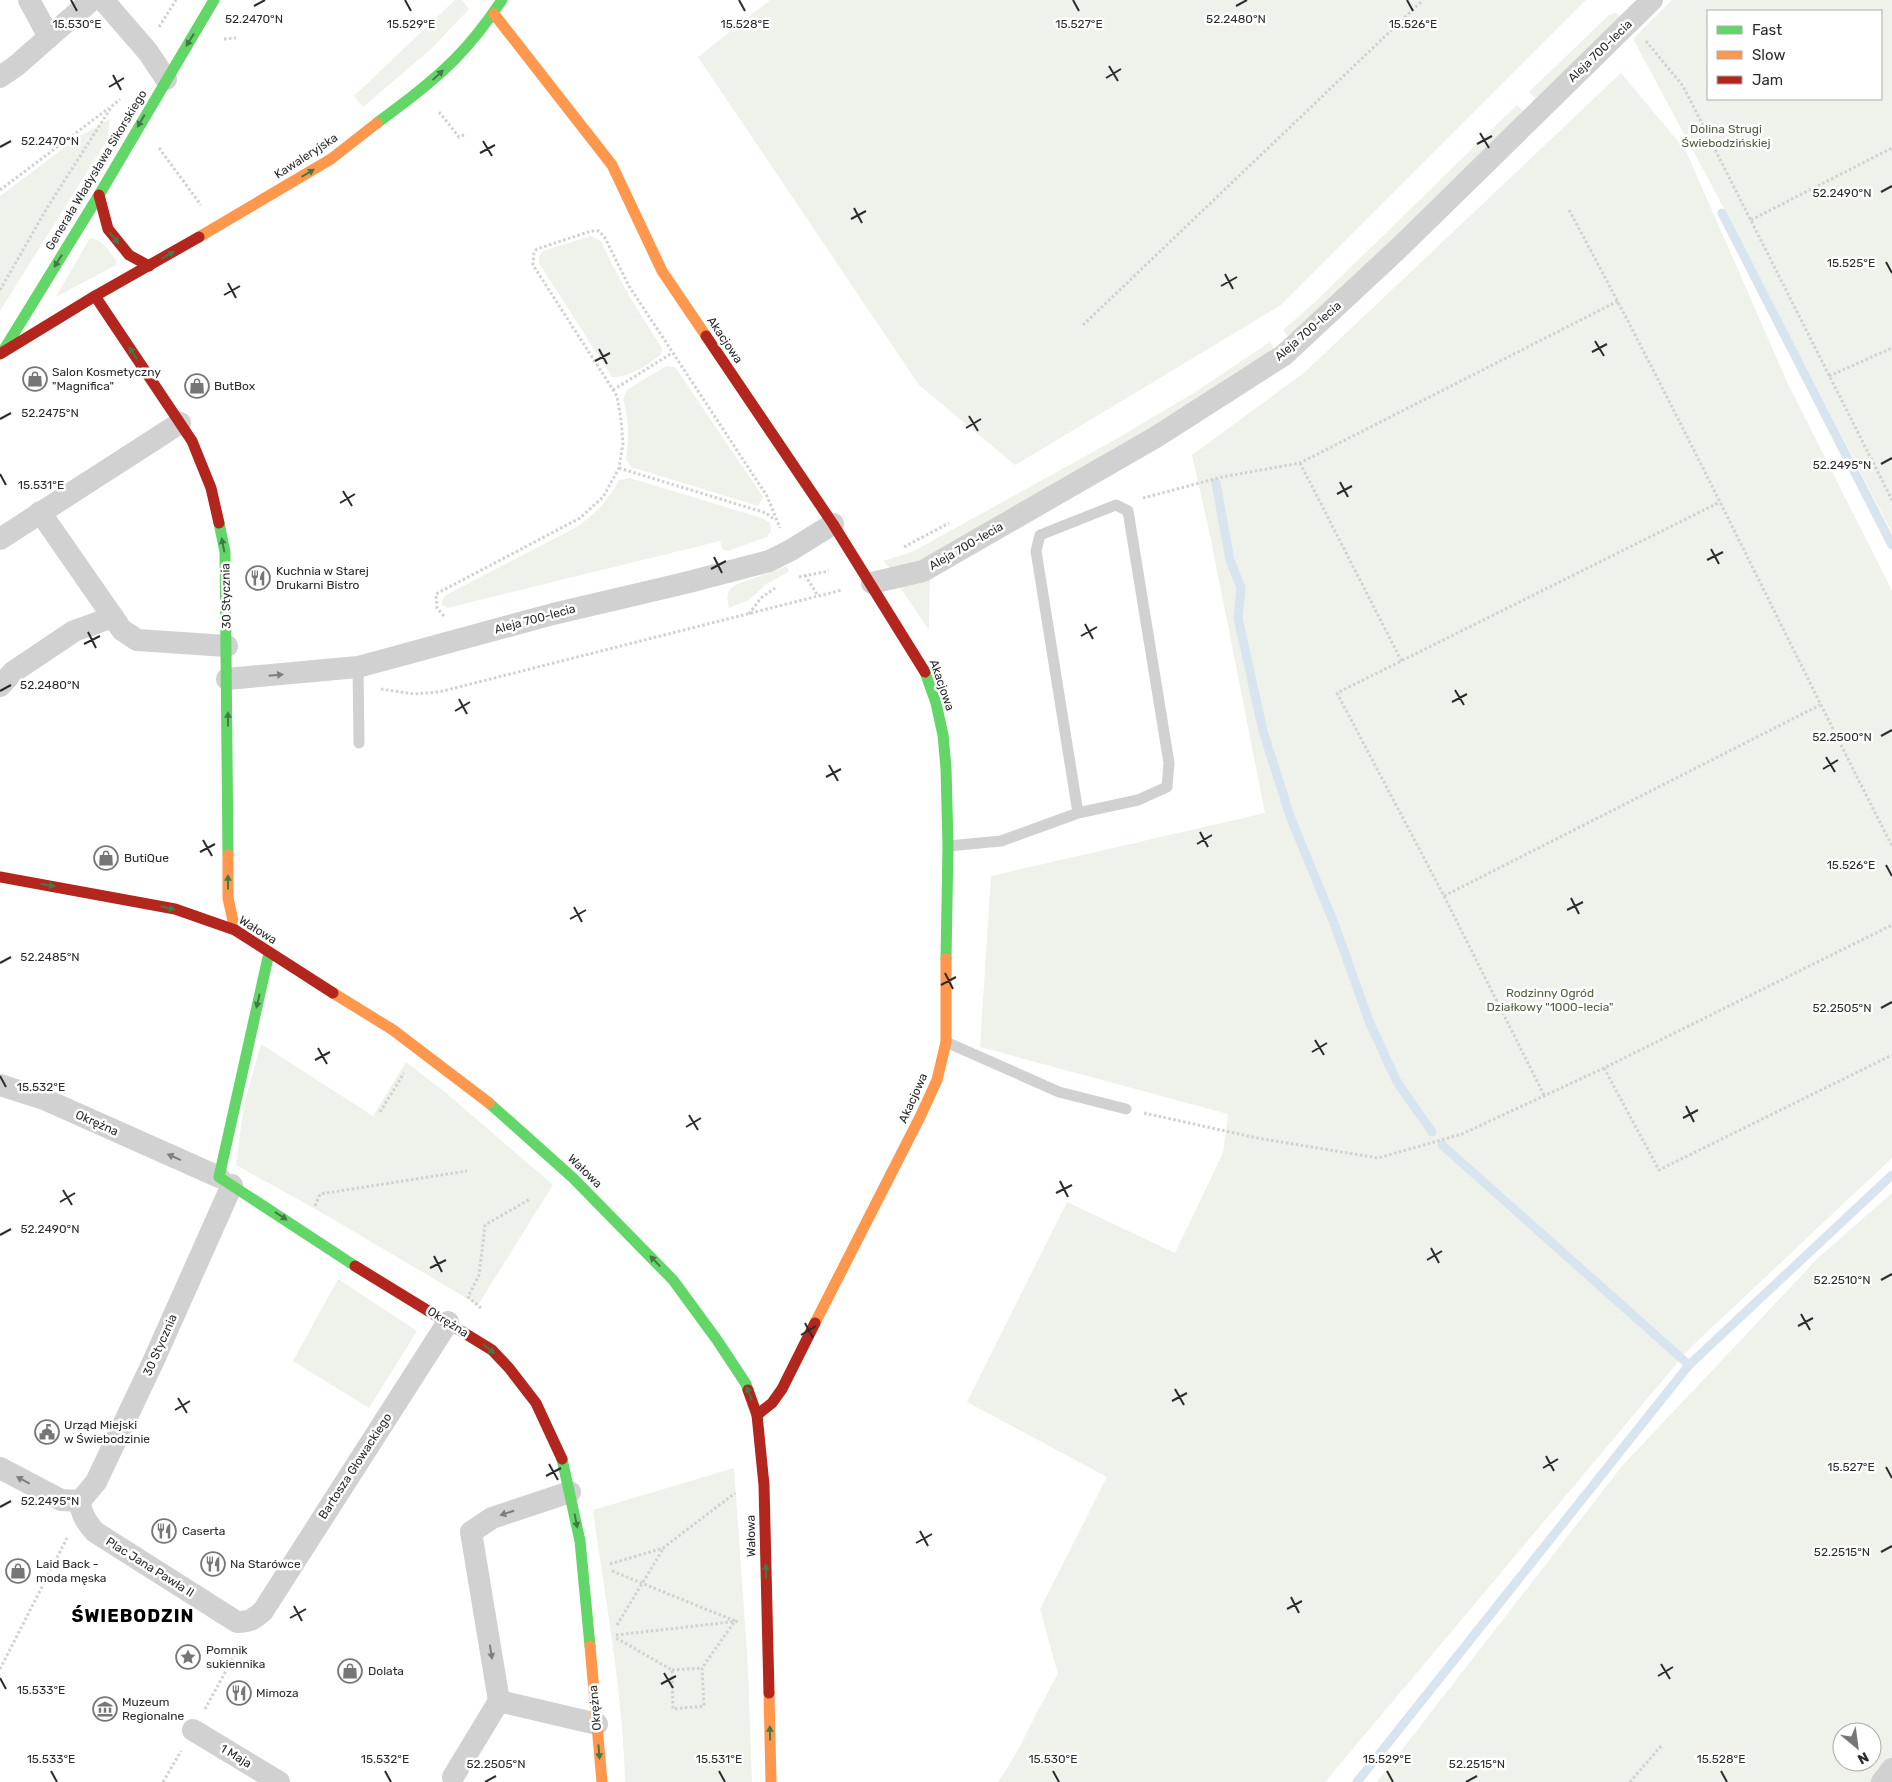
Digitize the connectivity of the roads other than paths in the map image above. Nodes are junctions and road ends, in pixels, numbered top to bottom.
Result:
1 (29, 0) edge
2 (92, 0) edge
3 (103, 0) edge
4 (214, 0) edge
5 (502, 0) edge
6 (1652, 0) edge
7 (494, 14) junction
8 (49, 38) junction
9 (0, 76) edge
10 (166, 79) junction
11 (99, 195) junction
12 (149, 266) junction
13 (95, 296) junction
14 (1, 354) edge
15 (180, 424) junction
16 (40, 512) junction
17 (833, 524) junction
18 (0, 539) edge
19 (872, 583) junction
20 (113, 618) junction
21 (226, 646) junction
22 (359, 676) junction
23 (227, 679) junction
24 (0, 686) edge
25 (359, 743) dead end
26 (1078, 813) junction
27 (948, 846) junction
28 (0, 877) edge
29 (235, 930) junction
30 (269, 953) junction
31 (946, 1042) junction
32 (0, 1085) edge
33 (1126, 1109) road end
34 (230, 1183) junction
35 (448, 1322) junction
36 (757, 1415) junction
37 (0, 1468) edge
38 (570, 1492) junction
39 (80, 1506) junction
40 (259, 1615) joint
41 (499, 1701) junction
42 (597, 1724) junction
43 (193, 1730) road end
44 (1892, 1769) edge
45 (453, 1777) dead end
46 (279, 1782) edge
47 (602, 1782) edge
48 (770, 1782) edge
49 (1882, 1782) edge

1 - 8 street
2 - 8 street
3 - 10 street
4 -> 10 street, Generała Władysława Sikorskiego
5 - 7 street, Kawaleryjska
6 - 19 street, Aleja 700-lecia
12 -> 7 street, Kawaleryjska
7 - 17 street, Akacjowa
8 - 9 street
10 -> 11 street, Generała Władysława Sikorskiego
11 -> 12 street
11 -> 14 street, Generała Władysława Sikorskiego
12 - 13 street, Kawaleryjska
13 - 14 street, Kawaleryjska
15 -> 13 street, 30 Stycznia
15 - 16 street
21 -> 15 street, 30 Stycznia
16 - 18 street
16 - 20 street
17 - 19 street, Akacjowa
17 - 22 street, Aleja 700-lecia
19 - 27 street, Akacjowa
20 - 21 street
20 - 24 street
21 - 23 street, 30 Stycznia
23 -> 22 street, Aleja 700-lecia
22 - 25 lane
29 -> 23 street, 30 Stycznia
26 - 26 lane
26 - 27 lane
27 - 31 street, Akacjowa
28 -> 29 street, Wałowa
29 - 30 street, Wałowa
30 -> 34 street, 30 Stycznia
36 -> 30 street, Wałowa
31 - 33 lane
31 - 36 street, Akacjowa
34 -> 32 street, Okrężna
34 -> 35 street, Okrężna
34 - 39 street, 30 Stycznia
35 -> 38 street, Okrężna
35 - 40 street, Bartosza Głowackiego
48 -> 36 street, Wałowa
39 -> 37 street
38 -> 41 street
38 -> 42 street, Okrężna
39 - 40 street, Plac Jana Pawła II
41 - 42 street
41 - 45 street
42 -> 47 street, Okrężna
43 - 46 street, 1 Maja
44 - 49 street

